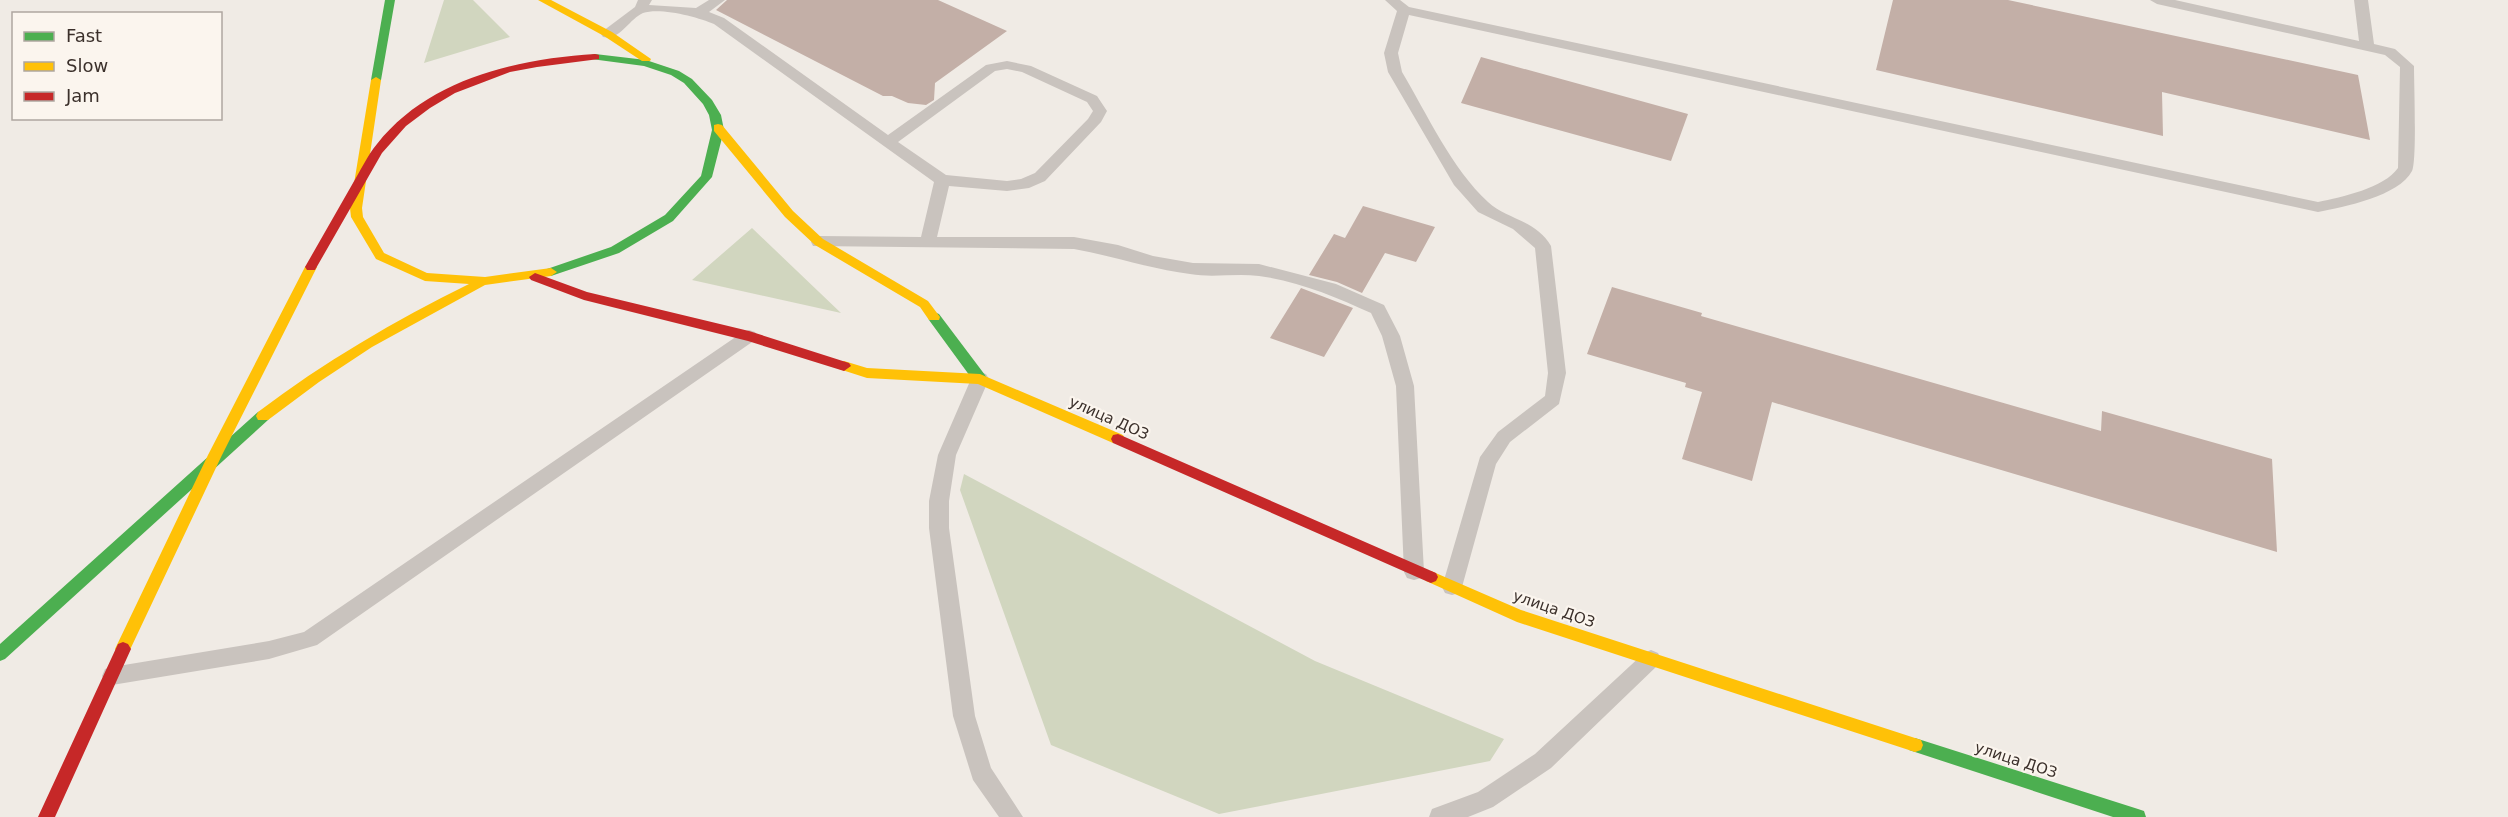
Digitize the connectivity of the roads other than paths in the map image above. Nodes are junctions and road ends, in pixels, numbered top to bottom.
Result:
1 (390, 0) edge
2 (543, 0) edge
3 (718, 0) edge
4 (2157, 0) edge
5 (2361, 0) edge
6 (643, 4) edge
7 (1398, 5) edge
8 (699, 12) junction
9 (608, 34) junction
10 (2367, 47) junction
11 (660, 68) junction
12 (718, 128) junction
13 (888, 142) junction
14 (942, 180) junction
15 (359, 183) junction
16 (819, 242) junction
17 (927, 243) junction
18 (535, 277) junction
19 (483, 282) junction
20 (749, 336) junction
21 (980, 379) junction
22 (209, 466) junction
23 (1414, 572) junction
24 (1452, 587) junction
25 (0, 654) edge
26 (1651, 659) junction
27 (112, 676) junction
28 (46, 817) edge
29 (1012, 817) edge
30 (1440, 817) edge
31 (2138, 817) edge

1 - 15 main road
2 - 9 main road
3 - 8 lane
4 - 10 lane
5 - 10 lane
6 - 8 lane
6 - 9 lane
7 - 10 lane
7 - 24 lane
8 - 13 lane
9 - 11 main road
11 - 12 main road
11 - 15 main road
12 - 16 main road
12 - 18 main road
13 - 14 lane
13 - 14 lane
14 - 17 lane
15 - 19 main road
15 - 22 main road
16 - 17 lane
16 - 21 main road
17 - 23 lane
18 - 19 main road
18 - 20 main road
19 - 22 main road
20 - 21 main road
20 - 27 lane
21 - 23 main road, улица ДОЗ
21 - 29 lane
22 - 25 main road
22 - 27 main road
23 - 24 main road, улица ДОЗ
24 - 26 main road, улица ДОЗ
26 - 30 lane
26 - 31 main road, улица ДОЗ
27 - 28 main road

